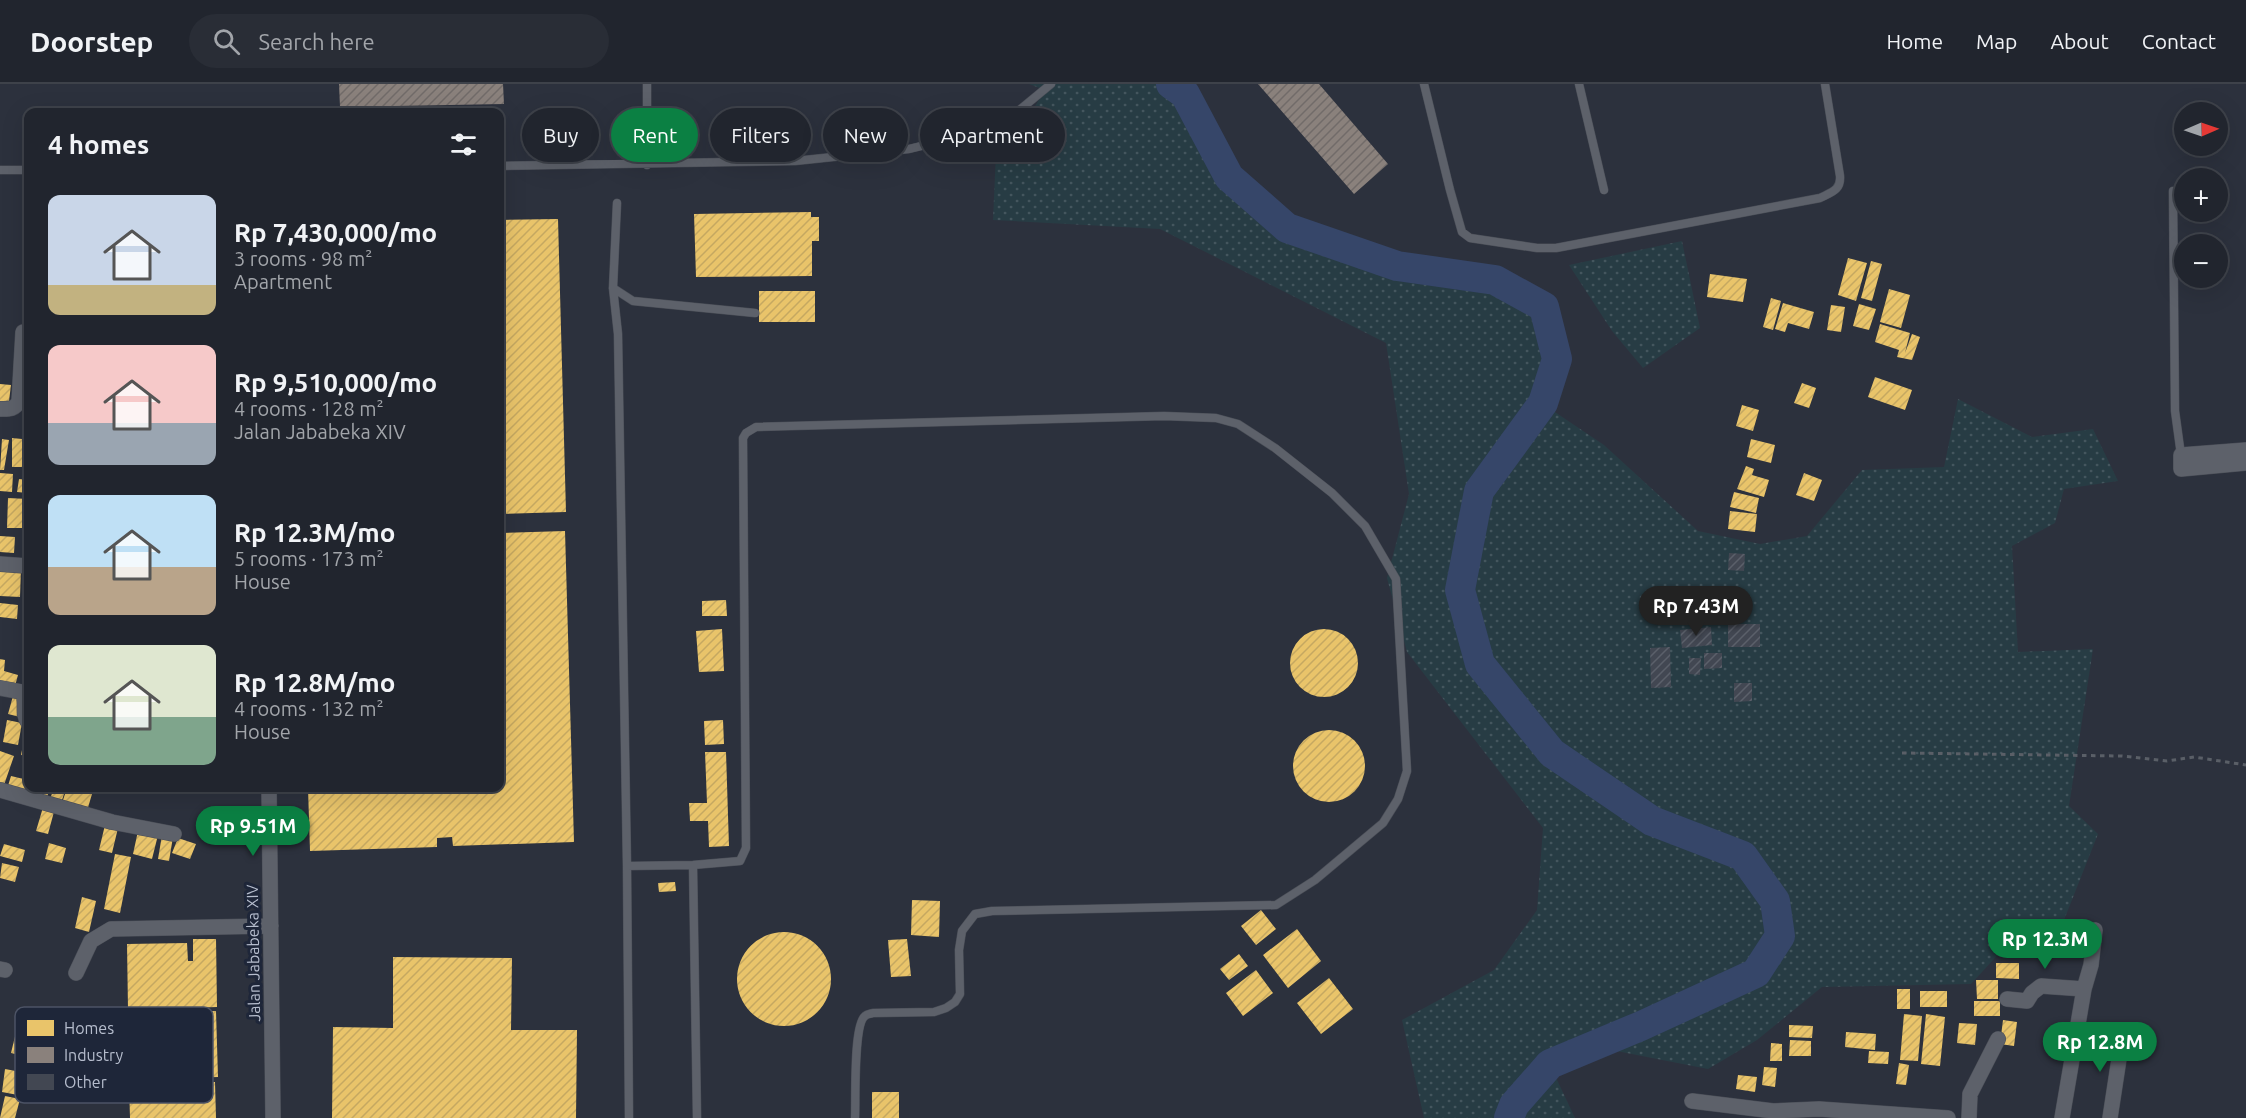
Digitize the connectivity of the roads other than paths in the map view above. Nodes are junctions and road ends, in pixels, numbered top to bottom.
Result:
1 (647, 84) edge
2 (1424, 84) edge
3 (1579, 84) edge
4 (1825, 84) edge
5 (1048, 86) edge
6 (647, 165) junction
7 (504, 166) edge
8 (0, 170) edge
9 (24, 170) edge
10 (1604, 190) dead end
11 (2173, 191) dead end
12 (617, 202) dead end
13 (613, 288) junction
14 (755, 313) dead end
15 (23, 332) dead end
16 (0, 409) edge
17 (2246, 450) edge
18 (2181, 455) junction
19 (2246, 463) edge
20 (0, 564) edge
21 (24, 566) edge
22 (0, 688) edge
23 (24, 696) edge
24 (0, 790) edge
25 (269, 792) edge
26 (174, 834) dead end
27 (693, 865) junction
28 (627, 866) junction
29 (271, 926) junction
30 (2095, 930) dead end
31 (75, 973) dead end
32 (2084, 988) junction
33 (2007, 999) dead end
34 (1998, 1039) dead end
35 (2076, 1039) junction
36 (1692, 1101) dead end
37 (1772, 1114) edge
38 (1855, 1115) edge
39 (273, 1118) edge
40 (629, 1118) edge
41 (697, 1118) edge
42 (855, 1118) edge
43 (1948, 1118) edge
44 (1969, 1118) edge
45 (2062, 1118) edge
46 (2110, 1118) edge

1 - 6 lane
2 - 4 lane
3 - 10 lane
5 - 6 lane
6 - 7 lane
8 - 9 lane
11 - 18 lane
12 - 13 lane
13 - 14 lane
13 - 28 lane
15 - 16 street
17 - 18 street
18 - 19 street
20 - 21 street
22 - 23 street
24 - 26 street
25 - 29 street, Jalan Jababeka XIV
27 - 28 lane
27 - 41 lane
27 - 42 lane
28 - 40 lane
29 - 31 street
29 - 39 street, Jalan Jababeka XIV
30 - 32 street
32 - 33 street
32 - 35 street
34 - 44 street
35 - 45 street
35 - 46 street
36 - 37 street
37 - 38 street
38 - 43 street

